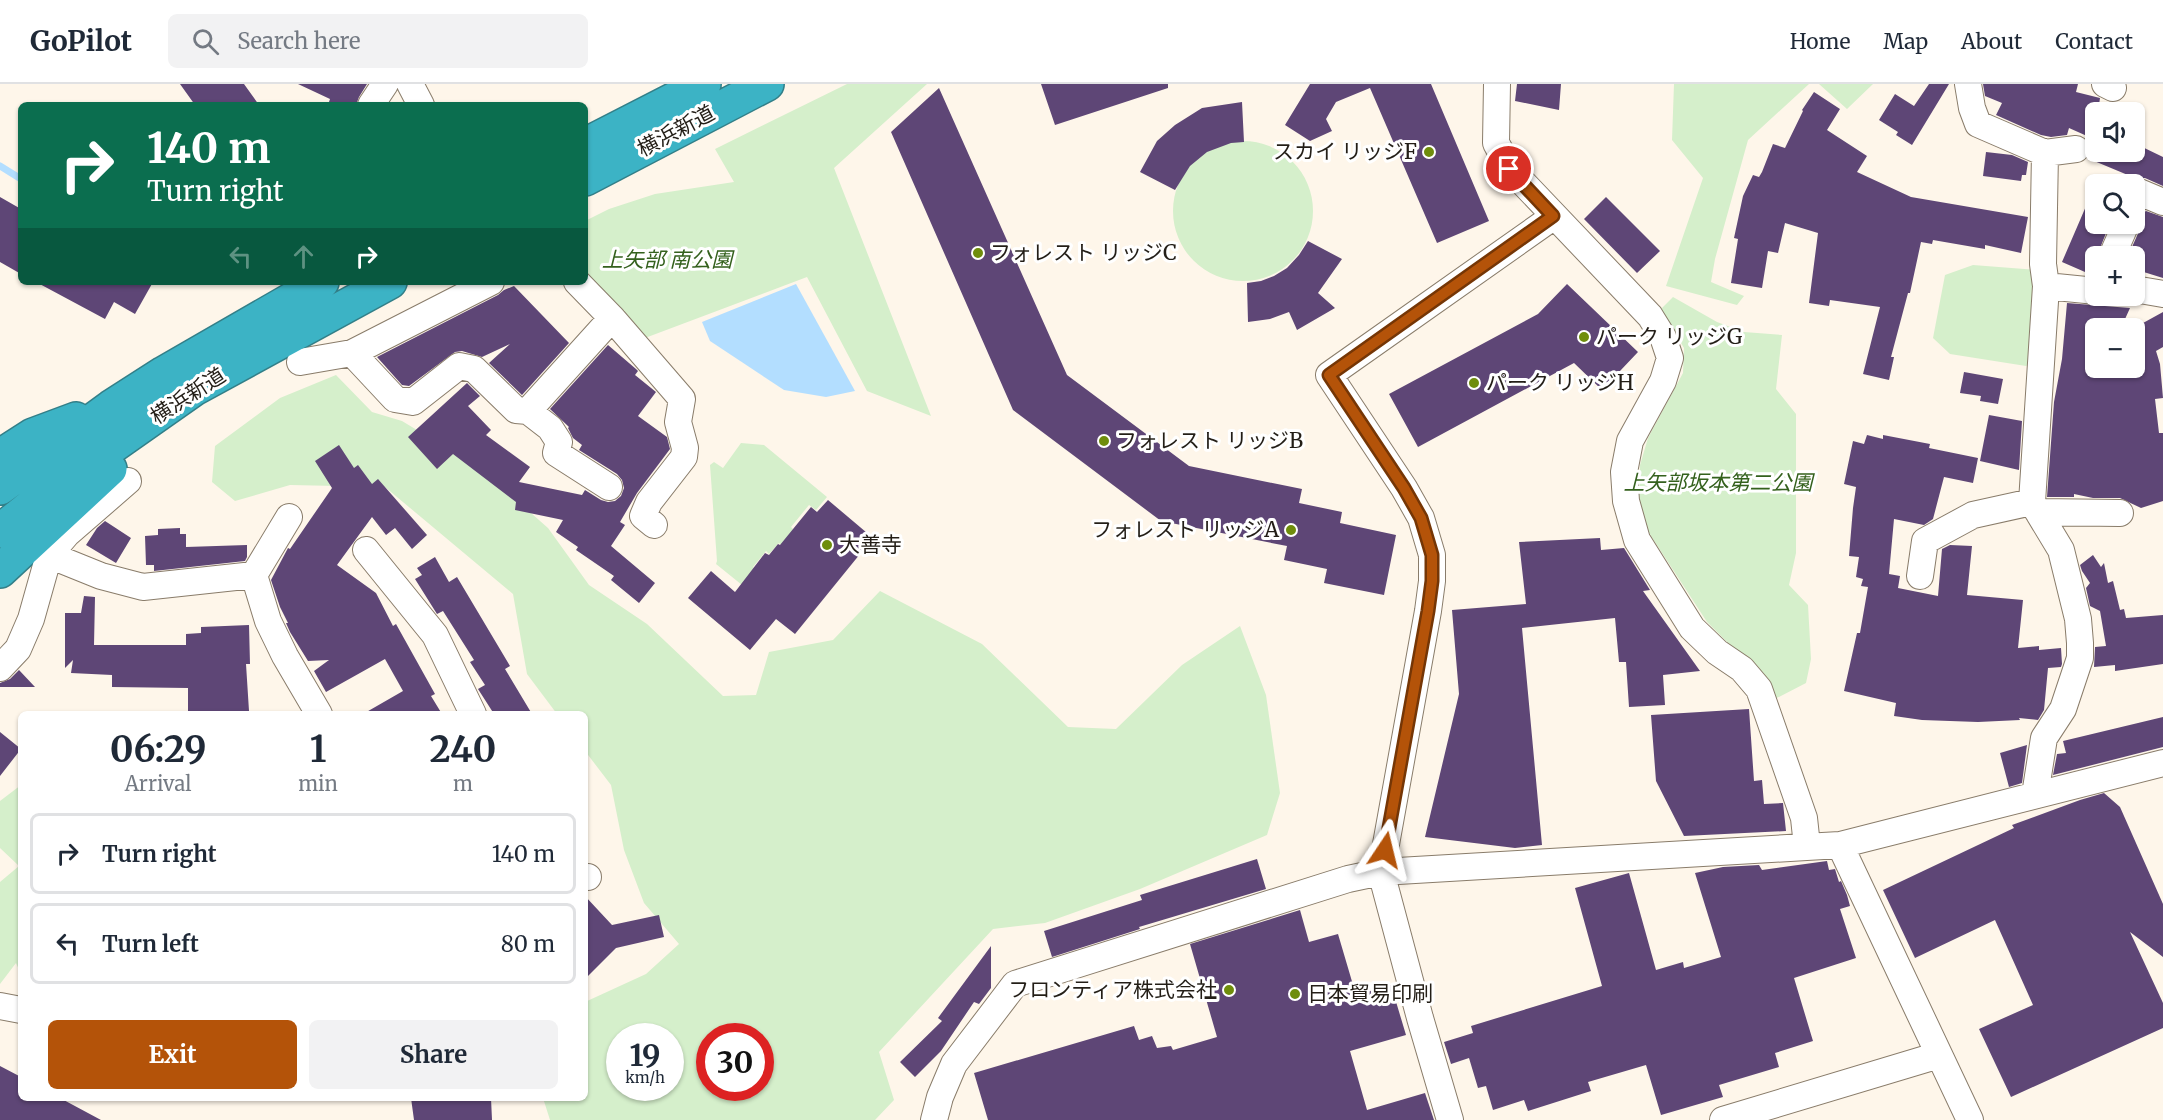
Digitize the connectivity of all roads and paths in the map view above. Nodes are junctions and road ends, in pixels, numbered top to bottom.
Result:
1 (385, 84) edge
2 (410, 84) edge
3 (704, 84) edge
4 (767, 84) edge
5 (1497, 84) edge
6 (1968, 84) edge
7 (372, 102) edge
8 (419, 102) edge
9 (588, 143) edge
10 (2076, 149) dead end
11 (2045, 153) junction
12 (588, 177) edge
13 (2145, 194) edge
14 (2163, 202) edge
15 (1553, 216) junction
16 (317, 285) edge
17 (385, 285) edge
18 (485, 285) edge
19 (580, 285) edge
20 (2046, 286) junction
21 (2085, 290) edge
22 (2145, 290) edge
23 (2163, 294) edge
24 (612, 318) junction
25 (352, 353) junction
26 (300, 362) dead end
27 (194, 389) junction
28 (111, 407) junction
29 (528, 411) junction
30 (0, 456) edge
31 (128, 481) dead end
32 (609, 487) dead end
33 (0, 488) edge
34 (2035, 507) junction
35 (2120, 513) dead end
36 (289, 517) dead end
37 (654, 525) dead end
38 (0, 531) edge
39 (366, 550) dead end
40 (49, 555) junction
41 (0, 572) edge
42 (254, 575) junction
43 (1920, 576) dead end
44 (0, 668) edge
45 (317, 711) edge
46 (472, 711) edge
47 (2163, 763) edge
48 (2036, 795) junction
49 (1840, 845) junction
50 (1807, 846) junction
51 (1381, 872) junction
52 (0, 1006) edge
53 (18, 1009) edge
54 (1939, 1055) junction
55 (934, 1120) edge
56 (1450, 1120) edge
57 (1723, 1120) edge
58 (1970, 1120) edge

1 - 7 street
2 - 8 street
3 - 9 highway, 横浜新道
4 - 12 highway, 横浜新道
5 - 15 street
6 - 11 street
10 - 11 street
11 - 20 street
13 - 14 street
15 - 50 street
15 - 51 street
16 - 28 highway, 横浜新道
17 - 27 highway, 横浜新道
18 - 25 street
19 - 24 street
20 - 21 street
20 - 34 street
22 - 23 street
24 - 29 street
24 - 37 street
25 - 26 street
25 - 29 street
27 - 38 highway, 横浜新道
27 - 41 highway
28 - 30 highway
28 - 33 highway, 横浜新道
29 - 32 street
31 - 40 street
34 - 35 street
34 - 43 street
34 - 48 street
36 - 42 street
39 - 46 street
40 - 42 street
40 - 44 street
42 - 45 street
47 - 48 street
48 - 49 street
49 - 50 street
49 - 54 street
50 - 51 street
51 - 55 street
51 - 56 street
52 - 53 street
54 - 57 street
54 - 58 street

